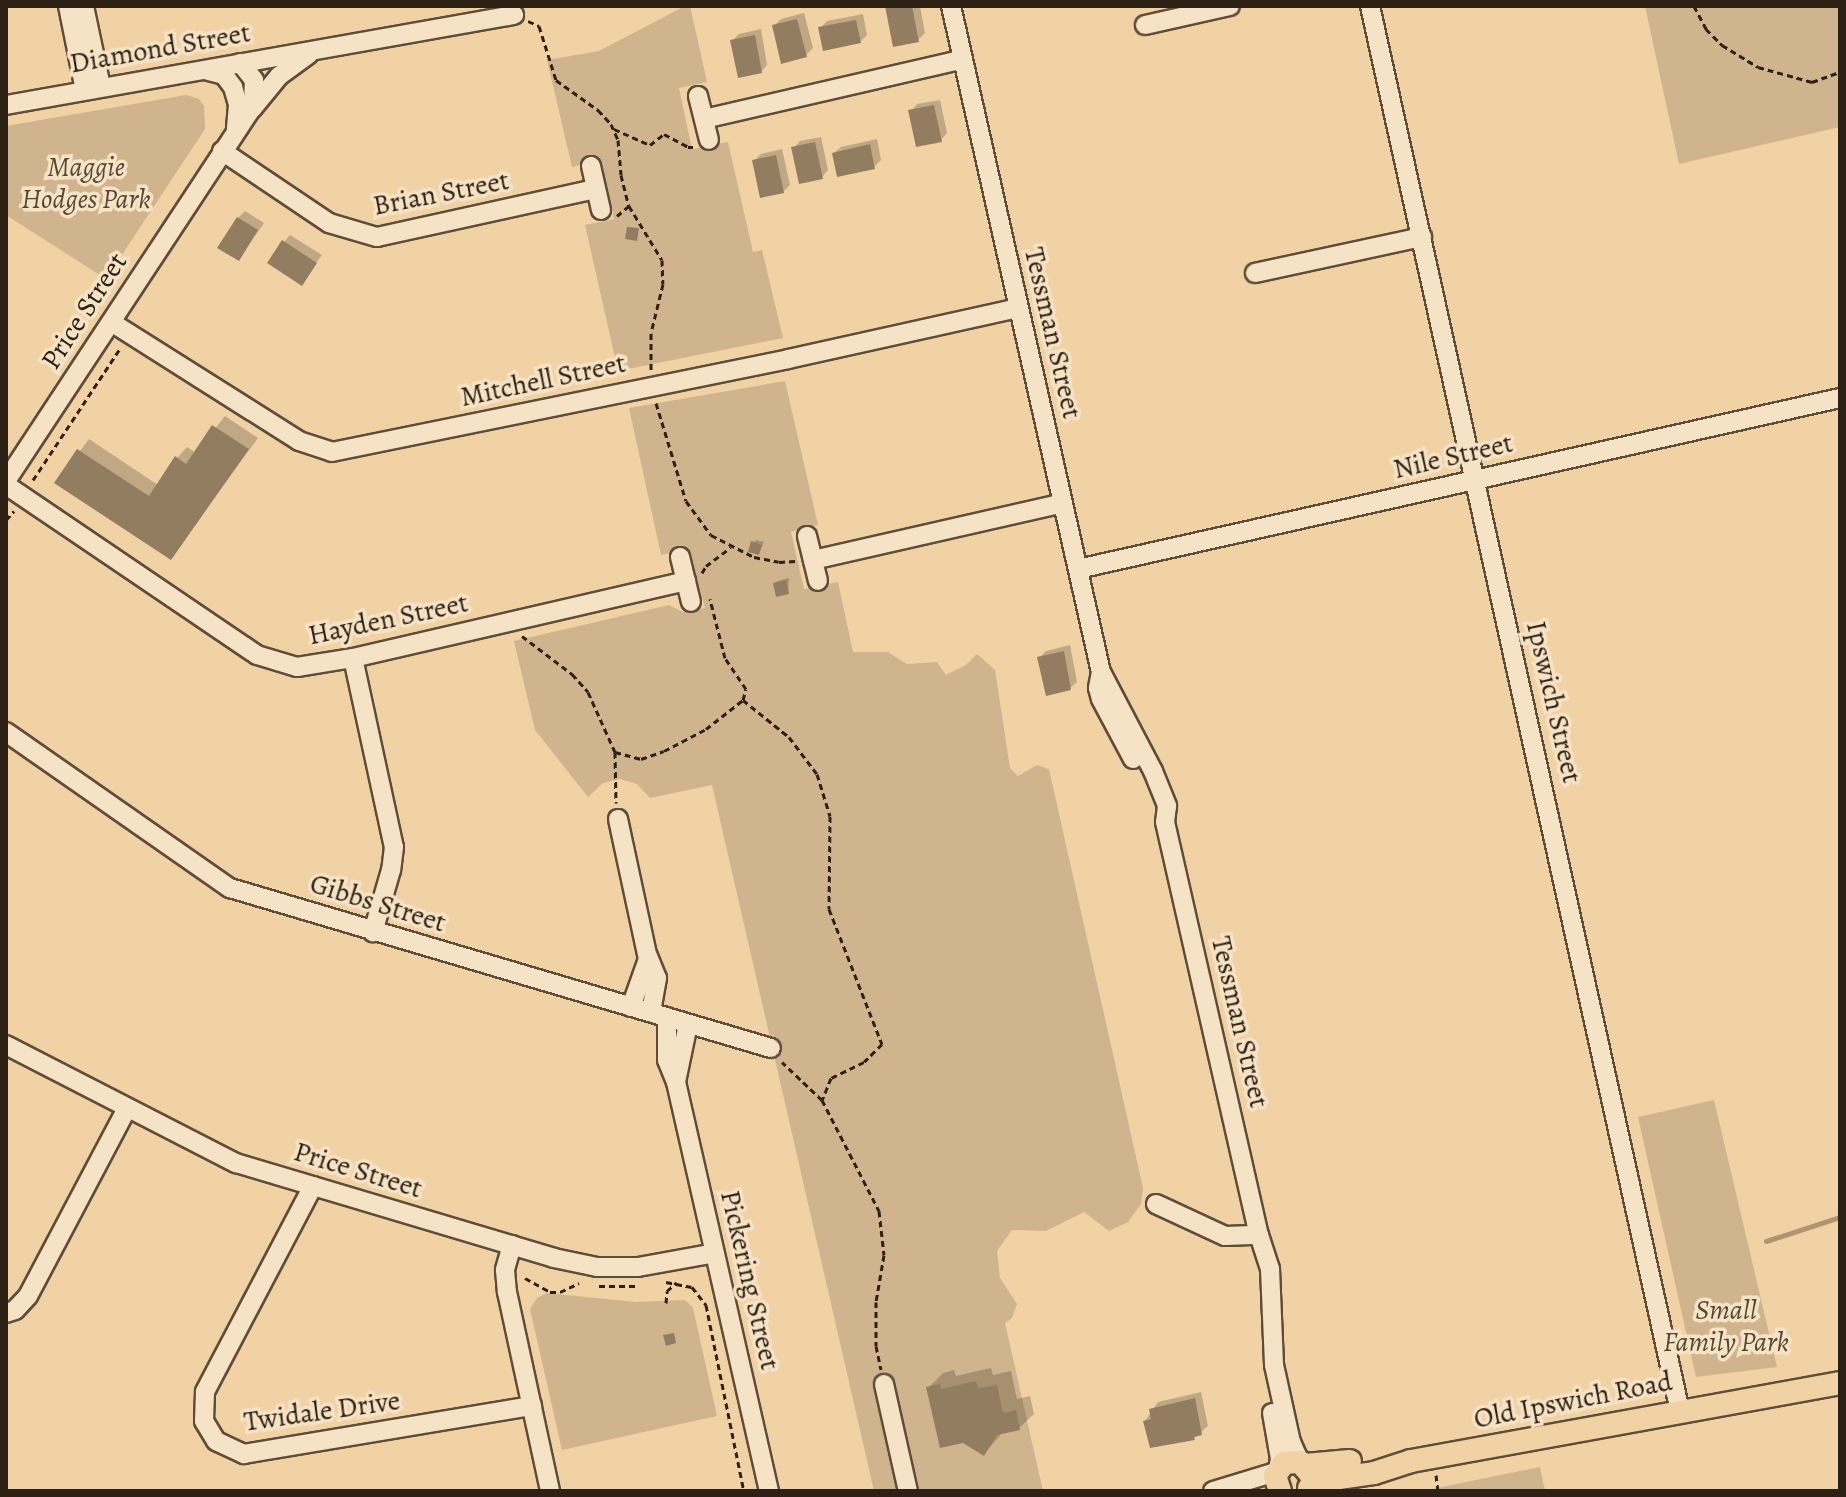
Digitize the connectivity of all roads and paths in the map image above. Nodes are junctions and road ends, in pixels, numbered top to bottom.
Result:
1 (68, 6) edge
2 (84, 6) edge
3 (951, 6) edge
4 (1230, 6) edge
5 (1370, 6) edge
6 (1694, 6) edge
7 (514, 15) dead end
8 (1145, 25) dead end
9 (318, 50) junction
10 (963, 59) junction
11 (240, 63) junction
12 (198, 70) junction
13 (1840, 72) edge
14 (229, 80) junction
15 (93, 89) junction
16 (698, 96) dead end
17 (6, 105) edge
18 (704, 119) junction
19 (241, 124) junction
20 (614, 129) dead end
21 (709, 140) joint
22 (222, 151) junction
23 (591, 166) dead end
24 (596, 189) junction
25 (601, 210) dead end
26 (1422, 237) junction
27 (1255, 273) dead end
28 (1018, 308) junction
29 (111, 322) junction
30 (120, 349) dead end
31 (654, 395) dead end
32 (1840, 398) edge
33 (1476, 480) junction
34 (6, 483) edge
35 (31, 483) dead end
36 (1063, 503) junction
37 (14, 511) dead end
38 (6, 520) edge
39 (807, 536) dead end
40 (731, 547) junction
41 (680, 557) dead end
42 (813, 560) junction
43 (1078, 569) junction
44 (694, 581) junction
45 (818, 581) dead end
46 (707, 591) dead end
47 (691, 602) dead end
48 (521, 635) dead end
49 (353, 658) junction
50 (743, 700) junction
51 (6, 732) edge
52 (615, 752) junction
53 (618, 819) joint
54 (373, 932) junction
55 (647, 954) junction
56 (631, 1007) junction
57 (659, 1014) junction
58 (688, 1024) junction
59 (6, 1045) edge
60 (771, 1048) joint
61 (676, 1082) junction
62 (822, 1100) junction
63 (127, 1108) junction
64 (313, 1186) junction
65 (1156, 1204) dead end
66 (1259, 1235) junction
67 (512, 1245) junction
68 (715, 1253) junction
69 (525, 1278) dead end
70 (679, 1279) junction
71 (654, 1284) dead end
72 (640, 1286) dead end
73 (666, 1303) dead end
74 (6, 1313) edge
75 (1840, 1383) edge
76 (884, 1384) joint
77 (532, 1406) junction
78 (1680, 1411) junction
79 (1411, 1461) junction
80 (1303, 1463) junction
81 (1278, 1477) edge
82 (1308, 1489) edge
83 (550, 1491) edge
84 (744, 1491) edge
85 (769, 1491) edge
86 (908, 1491) edge
87 (1213, 1491) edge

1 - 15 street
2 - 15 street
3 - 10 street, Tessman Street
4 - 8 street
5 - 26 street, Ipswich Street
6 - 13 path
7 - 9 street, Diamond Street
9 - 11 street, Diamond Street
9 - 19 street
10 - 18 street
10 - 28 street, Tessman Street
11 - 12 street, Diamond Street
11 - 14 street
11 - 19 street, Price Street
12 - 14 street
12 - 15 street, Diamond Street
14 - 19 street
15 - 17 street, Diamond Street
16 - 18 street
18 - 21 street
19 - 22 street, Price Street
20 - 21 path
22 - 24 street, Brian Street
22 - 29 street, Price Street
23 - 24 street
24 - 25 street
26 - 27 street
26 - 33 street, Ipswich Street
28 - 29 street, Mitchell Street
28 - 36 street, Tessman Street
29 - 34 street, Price Street
30 - 35 path
31 - 40 path
32 - 33 street, Nile Street
33 - 43 street, Nile Street
33 - 78 street, Ipswich Street
34 - 49 street, Hayden Street
36 - 42 street
36 - 43 street, Tessman Street
37 - 38 path
39 - 42 street
40 - 42 path
40 - 44 path
41 - 44 street
42 - 45 street
43 - 66 street, Tessman Street
44 - 47 street
44 - 49 street, Hayden Street
46 - 50 path
48 - 52 path
49 - 54 street
50 - 52 path
50 - 62 path
51 - 54 street, Gibbs Street
52 - 53 path
53 - 55 street, Pickering Street
54 - 56 street, Gibbs Street
55 - 56 street, Pickering Street
55 - 57 street, Pickering Street
56 - 57 street, Gibbs Street
57 - 58 street, Gibbs Street
57 - 61 street, Pickering Street
58 - 60 street, Gibbs Street
58 - 61 street, Pickering Street
59 - 63 street, Price Street
60 - 62 path
61 - 68 street, Pickering Street
62 - 76 path
63 - 64 street, Price Street
63 - 74 street
64 - 67 street, Price Street
64 - 77 street, Twidale Drive
65 - 66 street
66 - 80 street, Tessman Street
66 - 81 street, Tessman Street
67 - 68 street, Price Street
67 - 77 street
68 - 85 street, Pickering Street
69 - 72 path
70 - 71 path
70 - 73 path
70 - 84 path
75 - 78 main road, Old Ipswich Road
76 - 86 street
77 - 83 street
78 - 79 main road, Old Ipswich Road
79 - 80 main road, Old Ipswich Road
79 - 82 main road, Old Ipswich Road
80 - 81 main road, Old Ipswich Road
80 - 82 main road
81 - 87 street

